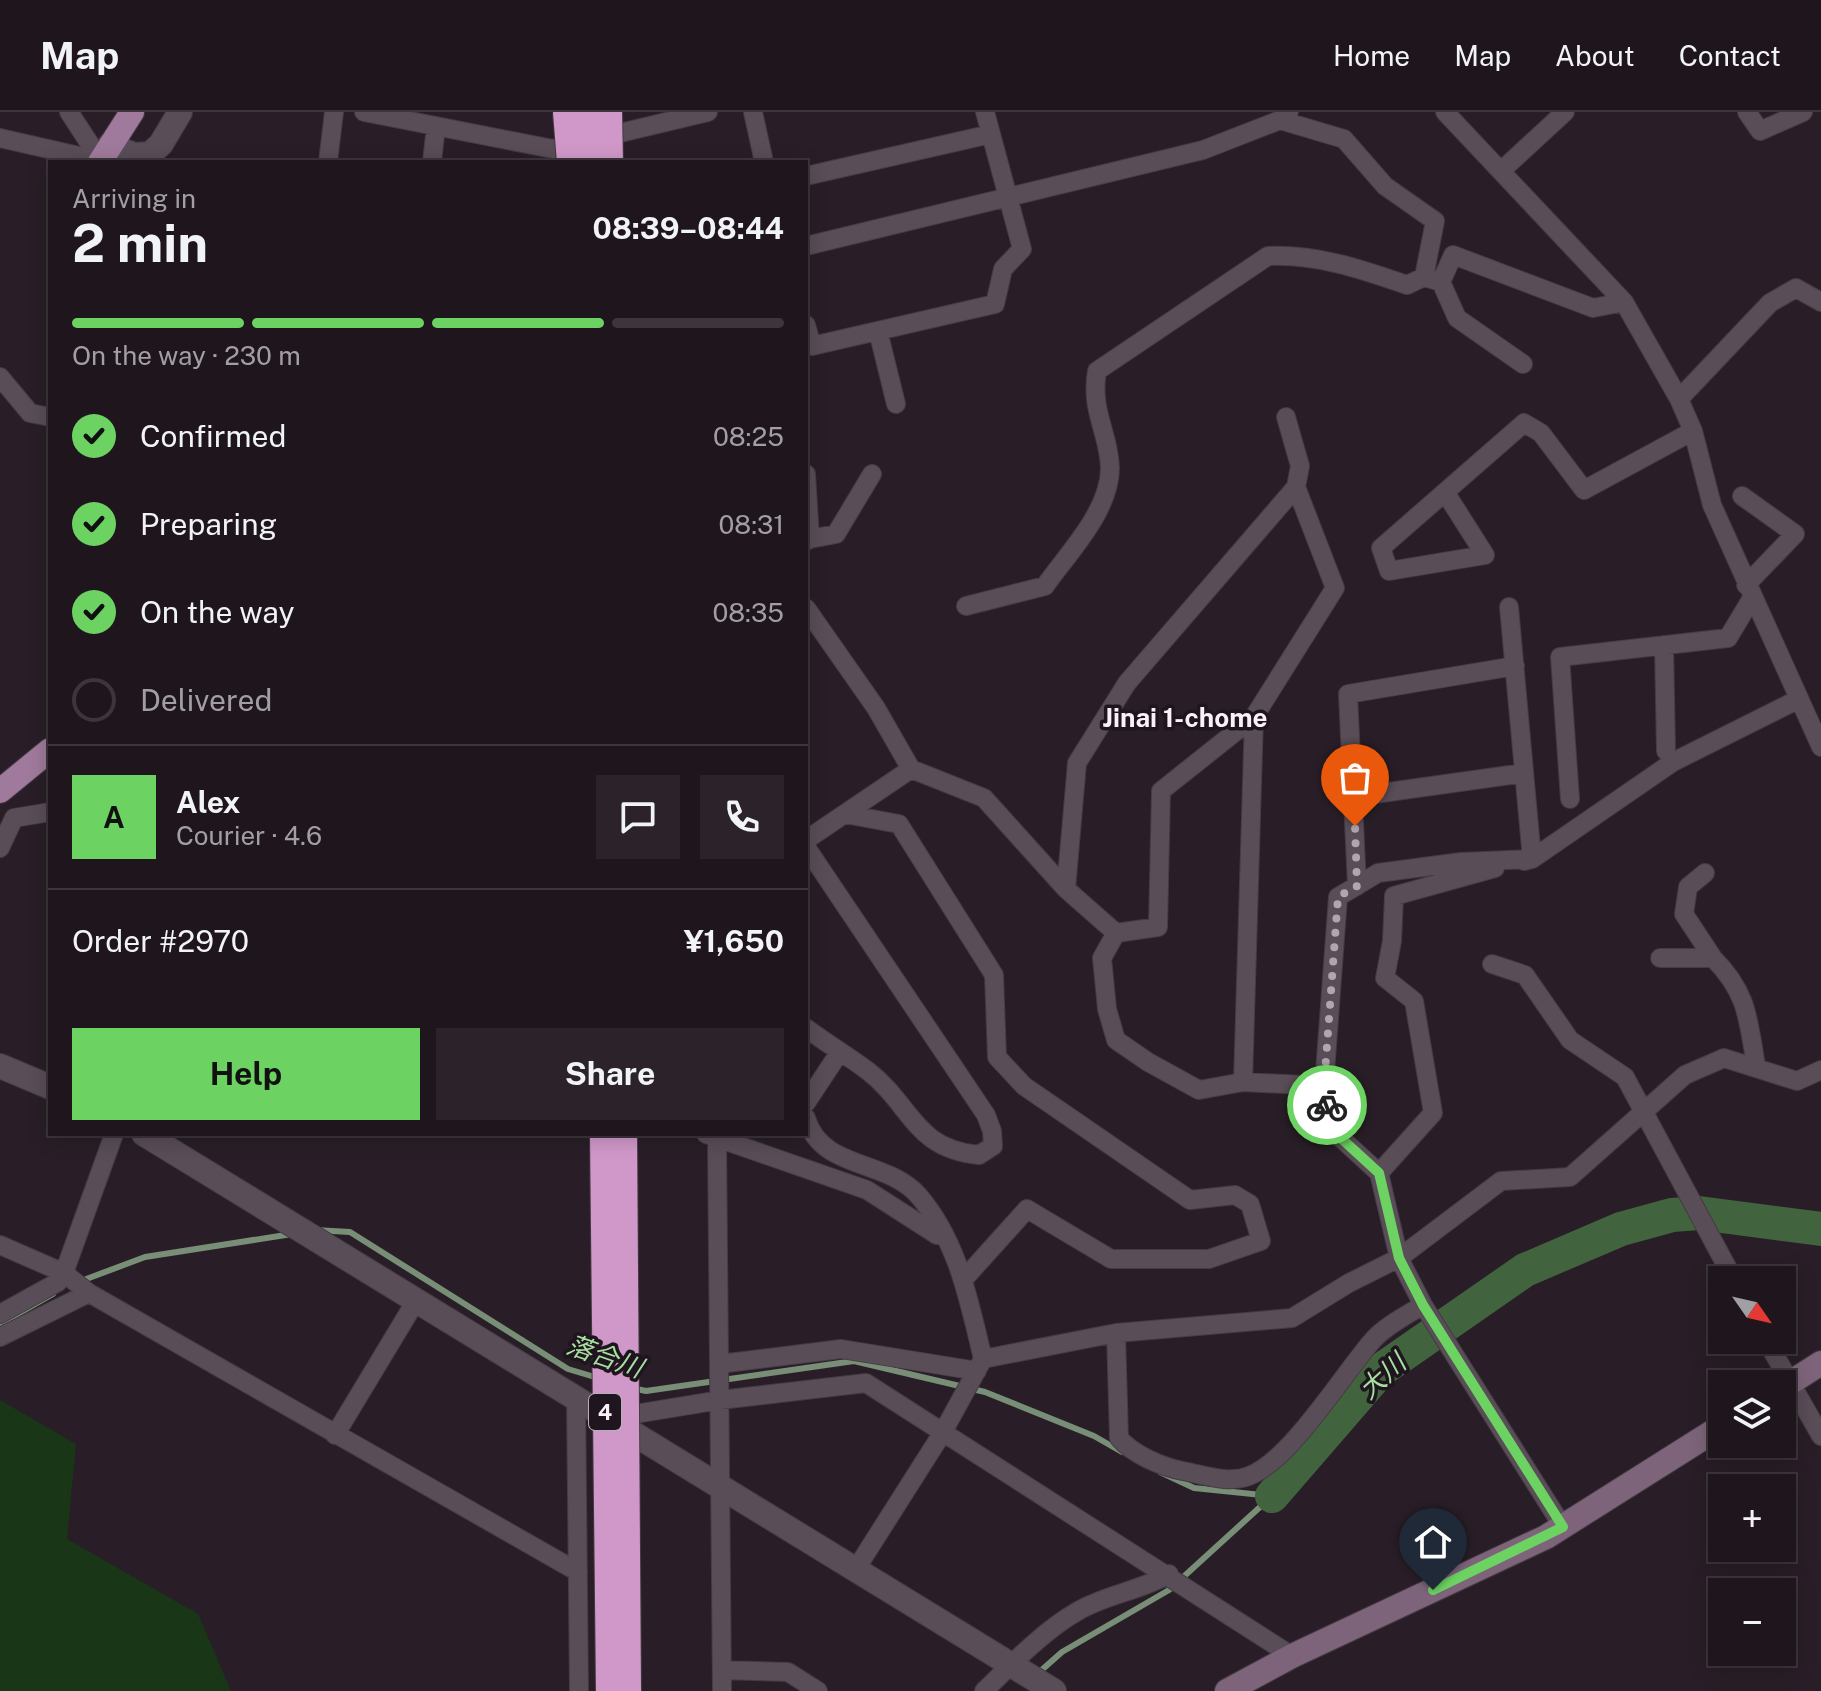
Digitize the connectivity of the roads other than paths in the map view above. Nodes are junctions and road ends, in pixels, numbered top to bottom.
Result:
1 (69, 112) edge
2 (132, 112) edge
3 (180, 112) edge
4 (334, 112) edge
5 (364, 112) edge
6 (565, 112) edge
7 (586, 112) edge
8 (610, 112) edge
9 (708, 112) edge
10 (753, 112) edge
11 (985, 112) edge
12 (1445, 112) edge
13 (1565, 112) edge
14 (1747, 112) edge
15 (1803, 112) edge
16 (1285, 116) edge
17 (436, 126) junction
18 (991, 134) junction
19 (0, 138) edge
20 (104, 156) edge
21 (328, 160) edge
22 (432, 160) edge
23 (569, 160) edge
24 (587, 160) edge
25 (611, 160) edge
26 (764, 160) edge
27 (1502, 170) junction
28 (808, 176) edge
29 (1008, 199) junction
30 (808, 246) edge
31 (1432, 280) junction
32 (1624, 302) junction
33 (1821, 302) edge
34 (878, 331) junction
35 (808, 332) edge
36 (1523, 364) dead end
37 (0, 377) edge
38 (1679, 399) junction
39 (896, 404) dead end
40 (48, 417) edge
41 (1286, 417) dead end
42 (1693, 431) junction
43 (872, 474) dead end
44 (1296, 487) junction
45 (1445, 492) junction
46 (1742, 496) dead end
47 (808, 540) edge
48 (1749, 591) junction
49 (966, 606) dead end
50 (1509, 607) dead end
51 (808, 611) edge
52 (1664, 645) junction
53 (1515, 666) junction
54 (1799, 699) junction
55 (1254, 717) junction
56 (1821, 747) edge
57 (1666, 751) dead end
58 (48, 752) edge
59 (911, 769) junction
60 (1524, 773) junction
61 (0, 791) edge
62 (1353, 797) junction
63 (1570, 799) dead end
64 (48, 812) edge
65 (845, 814) junction
66 (808, 839) edge
67 (0, 848) edge
68 (808, 850) edge
69 (1532, 859) junction
70 (1705, 873) dead end
71 (1357, 886) junction
72 (1066, 889) junction
73 (1116, 933) junction
74 (1660, 958) dead end
75 (1713, 958) junction
76 (1492, 964) dead end
77 (808, 1030) edge
78 (839, 1053) junction
79 (0, 1066) edge
80 (1756, 1066) junction
81 (1821, 1070) edge
82 (1243, 1082) junction
83 (48, 1086) edge
84 (1324, 1086) junction
85 (808, 1100) edge
86 (1645, 1114) junction
87 (808, 1124) edge
88 (113, 1136) edge
89 (147, 1136) edge
90 (602, 1136) edge
91 (625, 1136) edge
92 (711, 1137) edge
93 (1379, 1173) junction
94 (0, 1245) edge
95 (952, 1247) junction
96 (1399, 1258) junction
97 (1726, 1266) edge
98 (64, 1273) junction
99 (963, 1280) junction
100 (89, 1293) junction
101 (417, 1299) junction
102 (1423, 1305) junction
103 (0, 1314) edge
104 (1116, 1333) junction
105 (0, 1337) edge
106 (1821, 1363) edge
107 (719, 1364) junction
108 (980, 1365) junction
109 (1796, 1379) edge
110 (576, 1396) junction
111 (720, 1400) junction
112 (1796, 1400) edge
113 (612, 1418) junction
114 (943, 1432) junction
115 (335, 1435) junction
116 (1708, 1435) edge
117 (1821, 1436) edge
118 (722, 1487) junction
119 (1563, 1527) junction
120 (856, 1569) junction
121 (578, 1572) junction
122 (1169, 1574) junction
123 (1292, 1656) junction
124 (722, 1670) junction
125 (1035, 1680) edge
126 (579, 1691) edge
127 (608, 1691) edge
128 (629, 1691) edge
129 (722, 1691) edge
130 (818, 1691) edge
131 (984, 1691) edge
132 (1227, 1691) edge

1 - 20 street
2 - 20 main road
3 - 20 street
4 - 21 street
5 - 17 street
6 - 23 highway, bridge
7 - 24 highway, bridge
8 - 25 highway, bridge
9 - 17 street
10 - 26 street
11 - 18 street
12 - 27 street
13 - 27 street
14 - 15 street
16 - 29 street
16 - 31 street
17 - 22 street
18 - 28 street
18 - 29 street
19 - 20 street
27 - 32 street
29 - 30 street
29 - 34 street
31 - 32 street
31 - 36 street
31 - 49 street
32 - 38 street
33 - 38 street
34 - 35 street
34 - 39 street
37 - 40 street
38 - 42 street
41 - 44 street
42 - 45 street
42 - 48 street
43 - 47 street
44 - 55 street
44 - 72 street
45 - 45 street
46 - 48 street
48 - 52 street
48 - 54 street
50 - 53 street
51 - 59 street
52 - 57 street
52 - 63 street
53 - 60 street
53 - 62 street
54 - 56 street
54 - 69 street
55 - 73 street
55 - 82 street
58 - 61 main road
59 - 65 street
59 - 72 street
60 - 62 street
60 - 69 street
62 - 71 street
64 - 67 street
65 - 66 street
65 - 99 street
68 - 78 street
69 - 71 street
69 - 93 street
70 - 75 street
71 - 84 street
72 - 73 street
73 - 82 street
74 - 75 street
75 - 80 street
76 - 86 street
77 - 78 street
78 - 85 street
79 - 83 street
80 - 81 street
80 - 86 street
82 - 84 street
84 - 93 street
86 - 96 street
86 - 97 street
87 - 95 street
88 - 98 street
89 - 101 street
90 - 127 highway, 4, bridge
91 - 128 highway, 4, bridge
92 - 95 street
92 - 107 street
93 - 96 street
94 - 98 street
95 - 99 street
96 - 102 street
96 - 104 street
98 - 100 street
98 - 103 street
99 - 108 street
100 - 105 street
100 - 115 street
101 - 110 street
101 - 115 street
102 - 104 street
102 - 119 street
104 - 108 street
106 - 109 main road
107 - 108 street
107 - 111 street
108 - 114 street
110 - 113 street
110 - 121 street
111 - 113 street
111 - 114 street
111 - 118 street
112 - 117 street
113 - 118 street
114 - 120 street
114 - 122 street
115 - 121 street
116 - 119 main road
118 - 120 street
118 - 124 street
119 - 123 main road
120 - 125 street
121 - 126 street
122 - 123 street
122 - 125 street
123 - 132 main road
124 - 129 street
124 - 130 street
125 - 131 street

